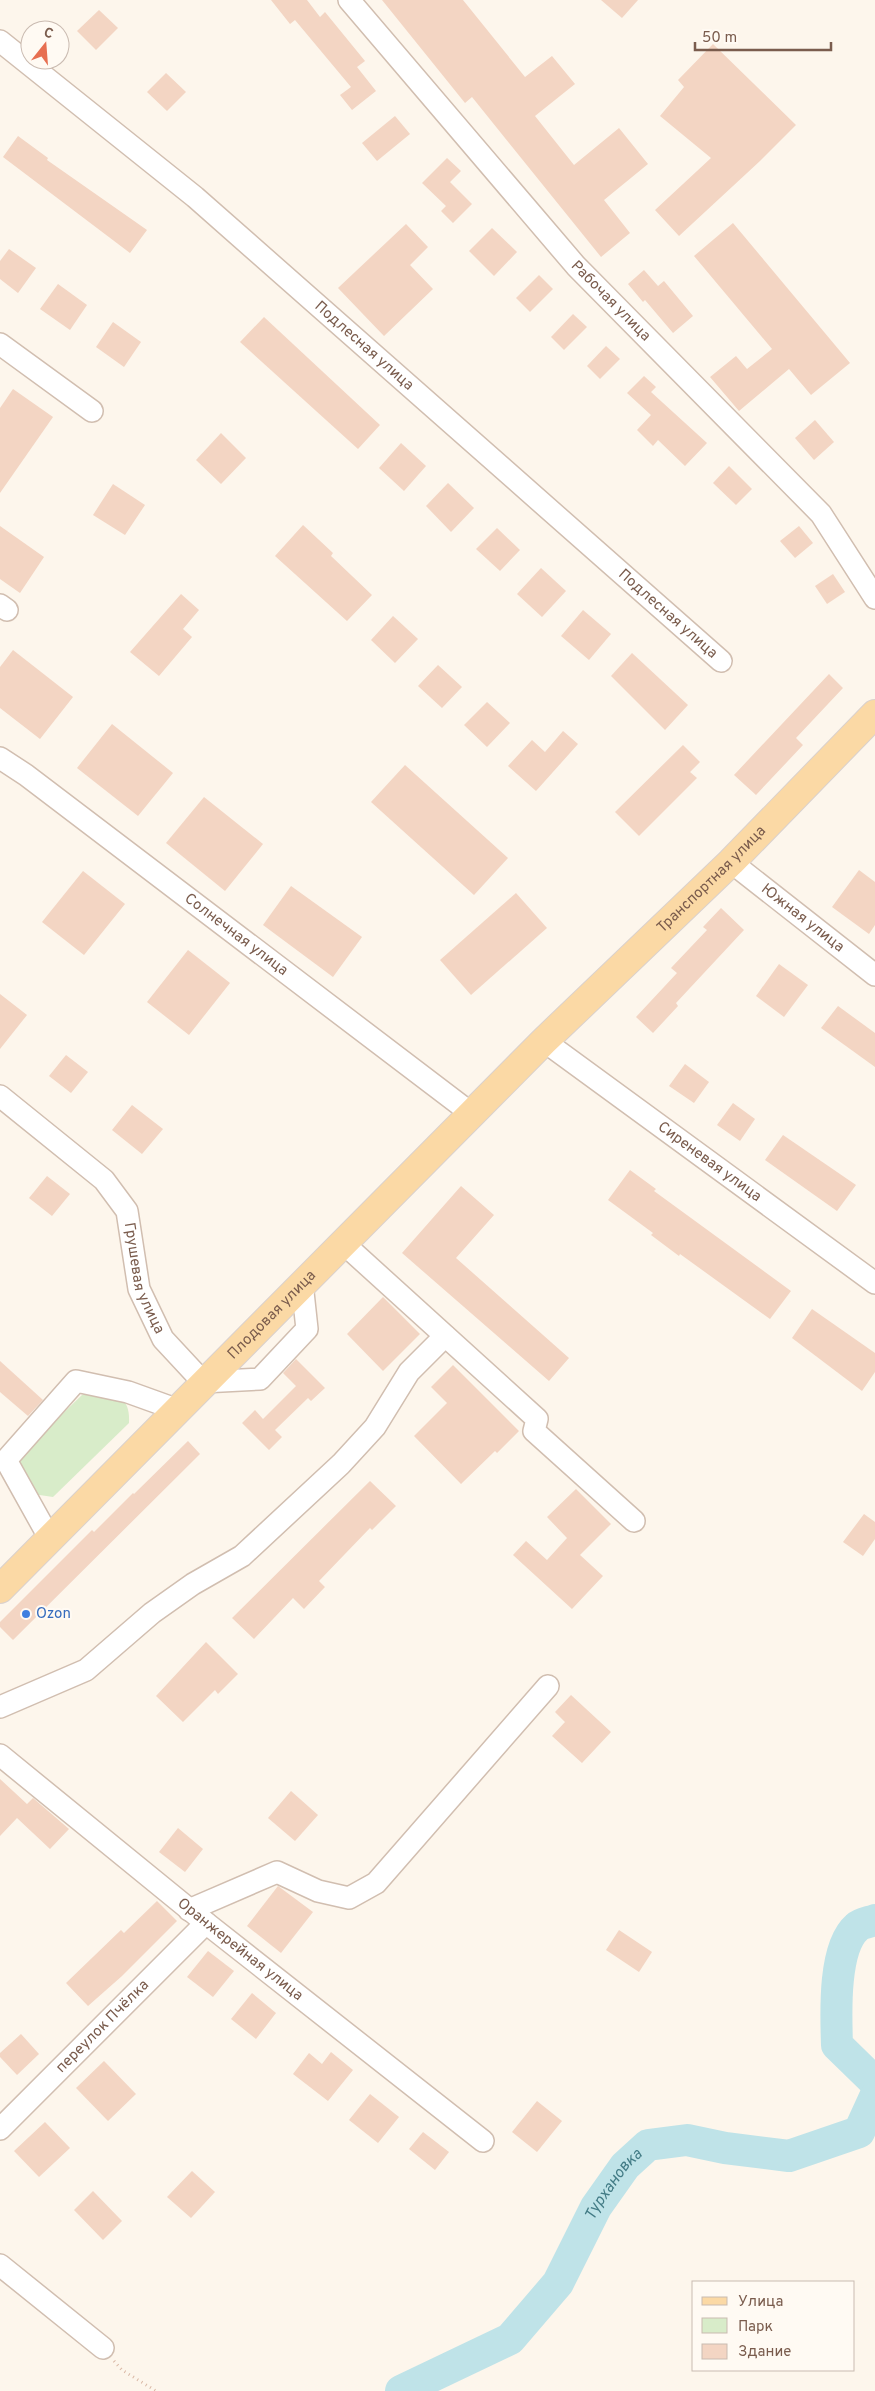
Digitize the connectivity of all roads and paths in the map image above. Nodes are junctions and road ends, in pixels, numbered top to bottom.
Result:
1 (349, 0) edge
2 (0, 41) edge
3 (0, 344) edge
4 (92, 411) dead end
5 (875, 598) edge
6 (720, 662) dead end
7 (875, 714) edge
8 (0, 758) edge
9 (731, 862) junction
10 (875, 975) edge
11 (544, 1041) junction
12 (0, 1096) edge
13 (472, 1114) junction
14 (343, 1243) junction
15 (302, 1283) junction
16 (875, 1283) edge
17 (445, 1336) junction
18 (203, 1382) junction
19 (178, 1410) junction
20 (634, 1521) dead end
21 (50, 1539) junction
22 (0, 1589) edge
23 (548, 1686) dead end
24 (0, 1707) edge
25 (0, 1754) edge
26 (189, 1910) junction
27 (206, 1923) junction
28 (0, 2129) edge
29 (483, 2141) dead end
30 (0, 2266) edge
31 (103, 2348) joint
32 (156, 2391) edge

1 - 5 street, Рабочая улица
2 - 6 street, Подлесная улица
3 - 4 street
7 - 9 main road, Транспортная улица
8 - 13 street, Солнечная улица
9 - 10 street, Южная улица
9 - 11 main road, Транспортная улица
11 - 13 main road, Плодовая улица
11 - 16 street, Сиреневая улица
12 - 18 street, Грушевая улица
13 - 14 main road, Плодовая улица
14 - 15 main road, Плодовая улица
14 - 17 street
15 - 18 main road, Плодовая улица
15 - 18 street
17 - 20 street
17 - 24 street
18 - 19 main road, Плодовая улица
19 - 21 main road, Плодовая улица
19 - 21 street
21 - 22 main road, Плодовая улица
23 - 26 street
25 - 26 street, Оранжерейная улица
26 - 27 street, Оранжерейная улица
27 - 28 street, переулок Пчёлка
27 - 29 street, Оранжерейная улица
30 - 31 street
31 - 32 path

